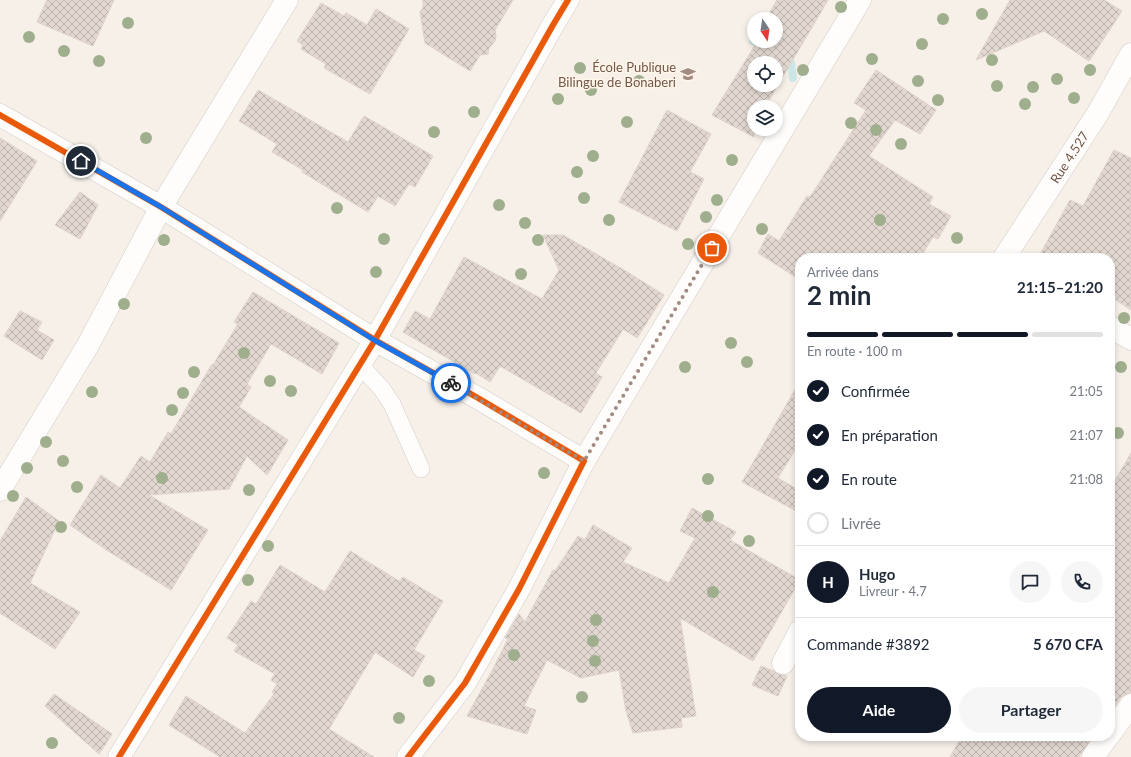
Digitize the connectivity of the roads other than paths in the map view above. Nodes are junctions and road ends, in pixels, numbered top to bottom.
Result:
1 (287, 0) edge
2 (568, 0) edge
3 (860, 0) edge
4 (1131, 54) edge
5 (0, 115) edge
6 (161, 207) junction
7 (1007, 253) edge
8 (1115, 330) edge
9 (1131, 339) edge
10 (374, 340) junction
11 (359, 364) junction
12 (584, 461) junction
13 (420, 469) dead end
14 (0, 490) edge
15 (795, 641) edge
16 (783, 663) dead end
17 (1131, 705) edge
18 (1115, 727) edge
19 (1104, 741) edge
20 (119, 757) edge
21 (408, 757) edge
22 (1092, 757) edge

1 - 6 street
2 - 10 street
3 - 12 street
4 - 7 street, Rue 4.527
5 - 6 street
6 - 10 street
6 - 14 street
8 - 9 street
10 - 11 street
10 - 12 street
11 - 13 lane
11 - 20 street
12 - 21 street
15 - 16 street
17 - 18 street
19 - 22 street

